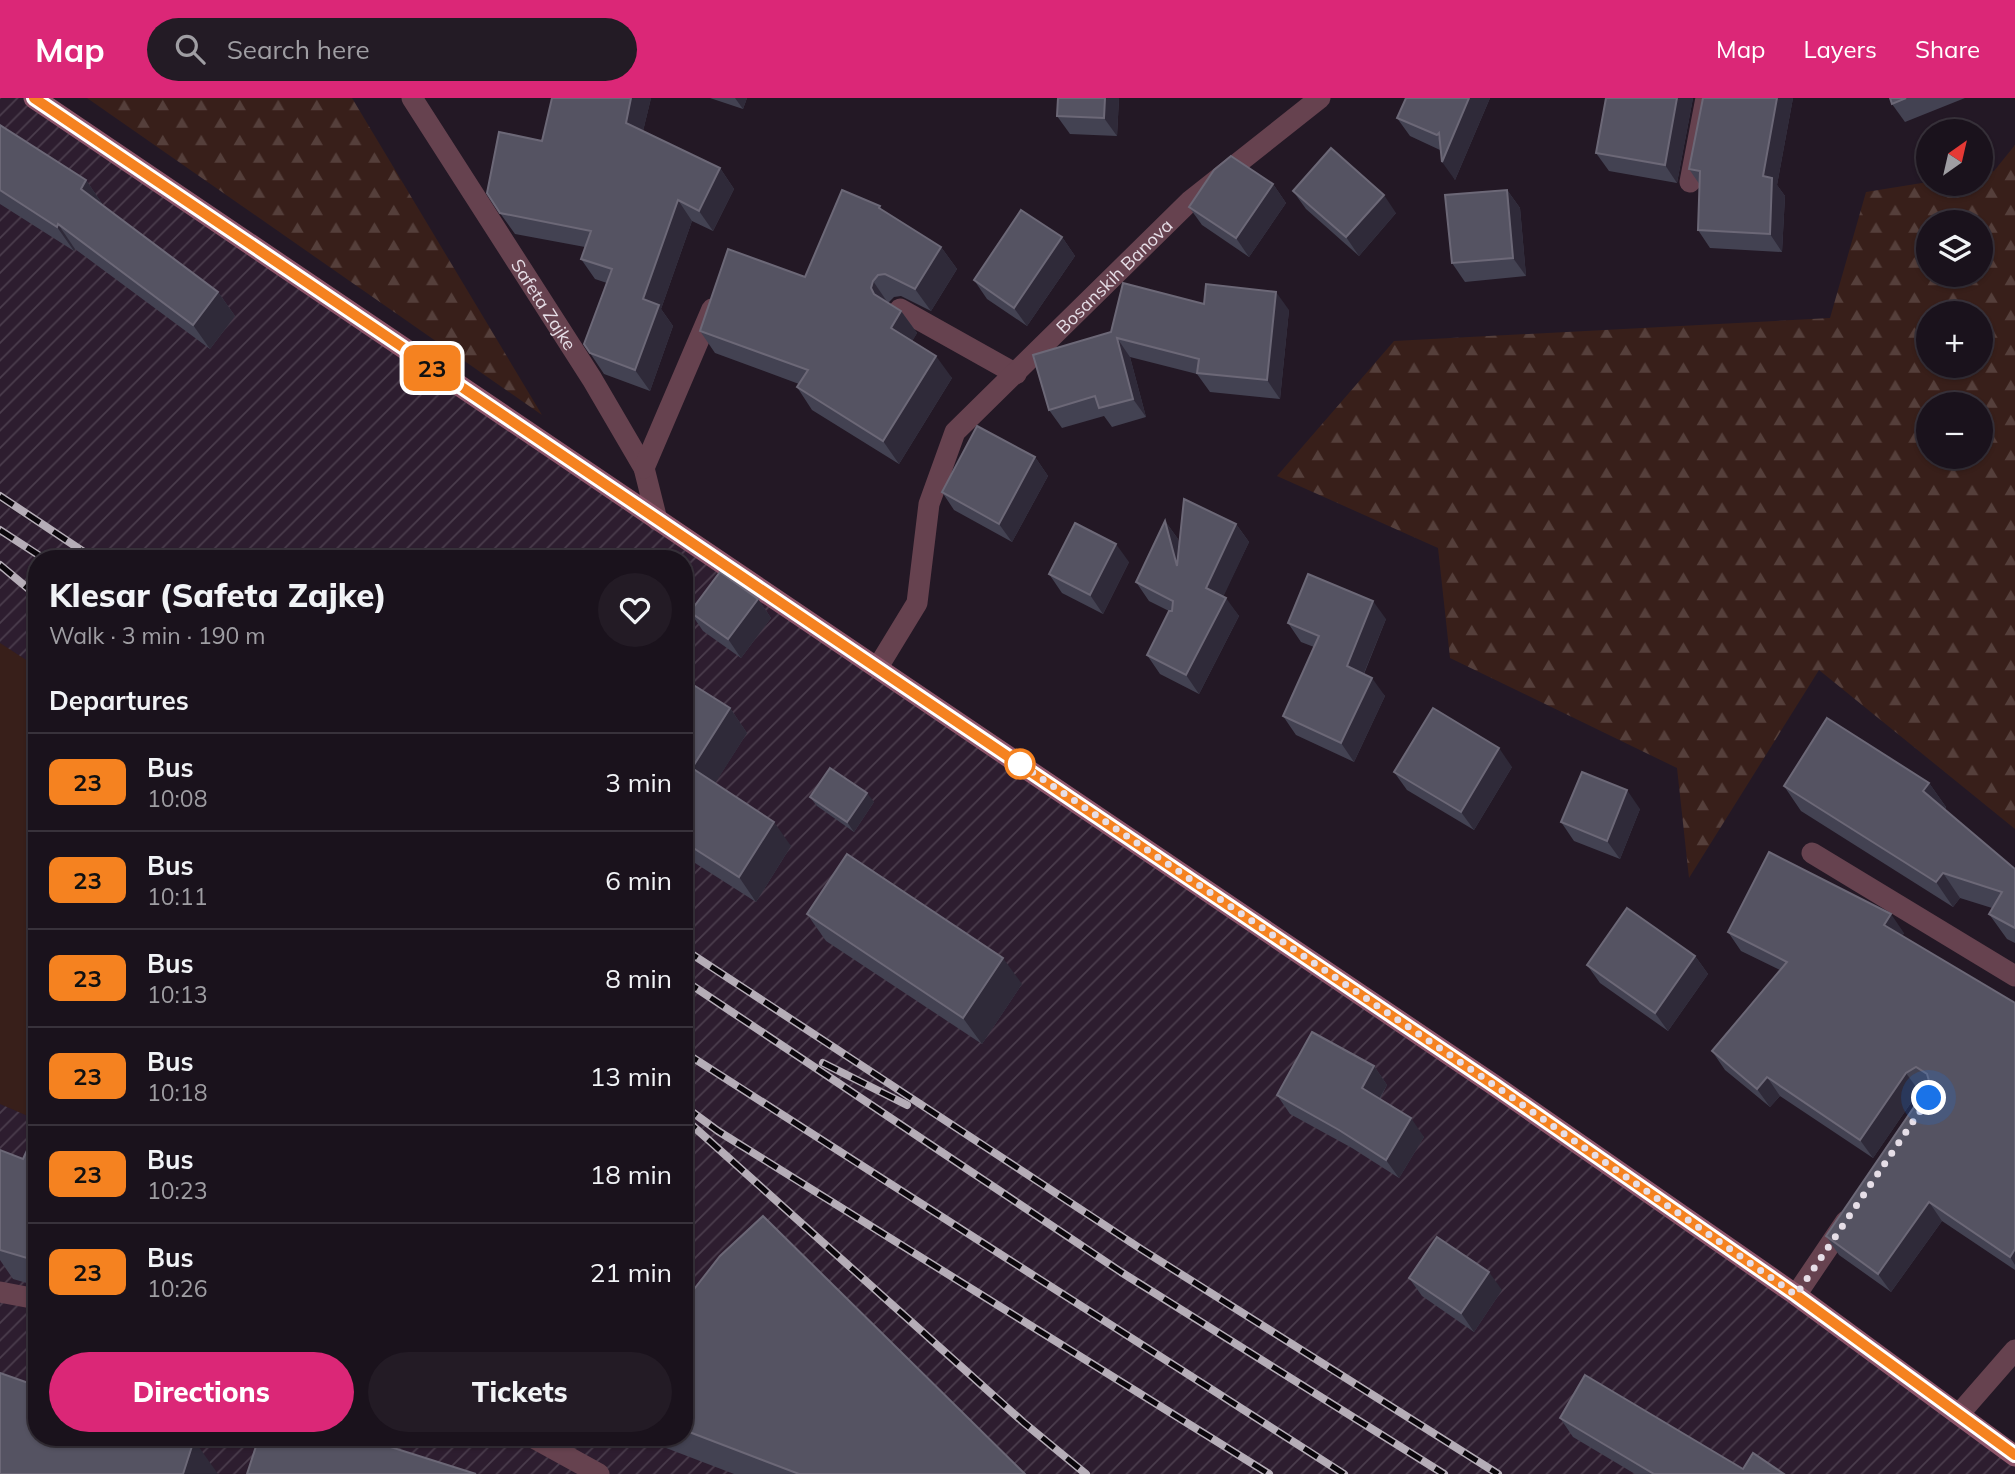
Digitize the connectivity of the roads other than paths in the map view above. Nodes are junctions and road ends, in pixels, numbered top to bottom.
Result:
1 (34, 98) edge
2 (412, 98) edge
3 (1320, 98) edge
4 (1706, 98) edge
5 (1690, 182) edge
6 (721, 287) edge
7 (900, 309) edge
8 (1016, 374) junction
9 (643, 468) junction
10 (657, 520) junction
11 (878, 667) junction
12 (1812, 853) dead end
13 (2015, 976) edge
14 (1858, 1202) edge
15 (0, 1293) edge
16 (1796, 1295) junction
17 (28, 1298) edge
18 (2015, 1350) edge
19 (1959, 1413) junction
20 (548, 1446) edge
21 (2015, 1455) edge
22 (598, 1474) edge

1 - 10 main road
2 - 9 street, Safeta Zajke
3 - 8 street, Bosanskih Banova
4 - 5 street
6 - 9 street
7 - 8 street
8 - 11 street, Bosanskih Banova
9 - 10 street, Safeta Zajke
10 - 11 main road
11 - 16 main road
12 - 13 street
14 - 16 street
15 - 17 street
16 - 19 main road
18 - 19 street
19 - 21 main road
20 - 22 street

